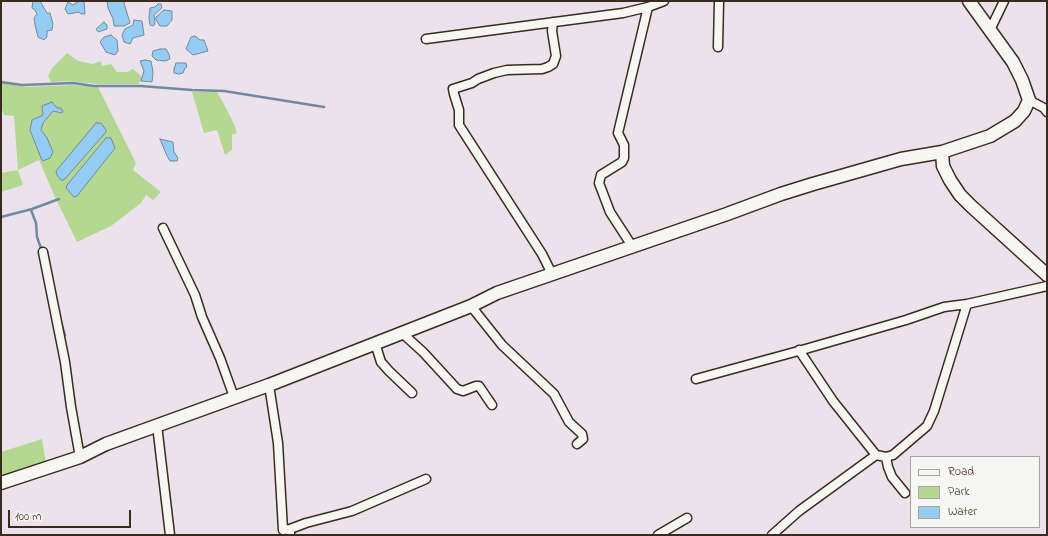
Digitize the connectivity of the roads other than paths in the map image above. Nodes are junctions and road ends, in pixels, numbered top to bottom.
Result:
1 (664, 1) edge
2 (719, 1) edge
3 (969, 1) edge
4 (1004, 1) edge
5 (648, 7) junction
6 (553, 22) junction
7 (990, 30) junction
8 (426, 39) dead end
9 (718, 47) dead end
10 (1029, 100) junction
11 (1046, 108) edge
12 (942, 152) junction
13 (163, 228) dead end
14 (632, 246) junction
15 (43, 252) dead end
16 (552, 274) junction
17 (1047, 275) edge
18 (1047, 286) edge
19 (967, 304) junction
20 (471, 306) junction
21 (402, 333) junction
22 (375, 343) junction
23 (799, 350) junction
24 (696, 379) dead end
25 (269, 385) junction
26 (412, 393) dead end
27 (234, 397) junction
28 (492, 405) dead end
29 (158, 425) junction
30 (577, 444) dead end
31 (876, 455) junction
32 (80, 457) junction
33 (886, 457) junction
34 (426, 480) dead end
35 (1, 483) edge
36 (905, 493) dead end
37 (687, 518) dead end
38 (290, 532) edge
39 (170, 535) edge
40 (658, 535) edge
41 (772, 535) edge

1 - 5 street
2 - 9 street
3 - 7 street
4 - 7 street
5 - 6 street
5 - 14 street
6 - 8 street
6 - 16 street
7 - 10 street
10 - 11 street
10 - 12 street
12 - 14 street
12 - 17 street
13 - 27 street
14 - 16 street
15 - 32 street
16 - 20 street
18 - 19 street
19 - 23 street
19 - 33 street
20 - 21 street
20 - 30 street
21 - 22 street
21 - 28 street
22 - 25 street
22 - 26 street
23 - 24 street
23 - 31 street
25 - 27 street
25 - 38 street
27 - 29 street
29 - 32 street
29 - 39 street
31 - 33 street
31 - 41 street
32 - 35 street
33 - 36 street
34 - 38 street
37 - 40 street

